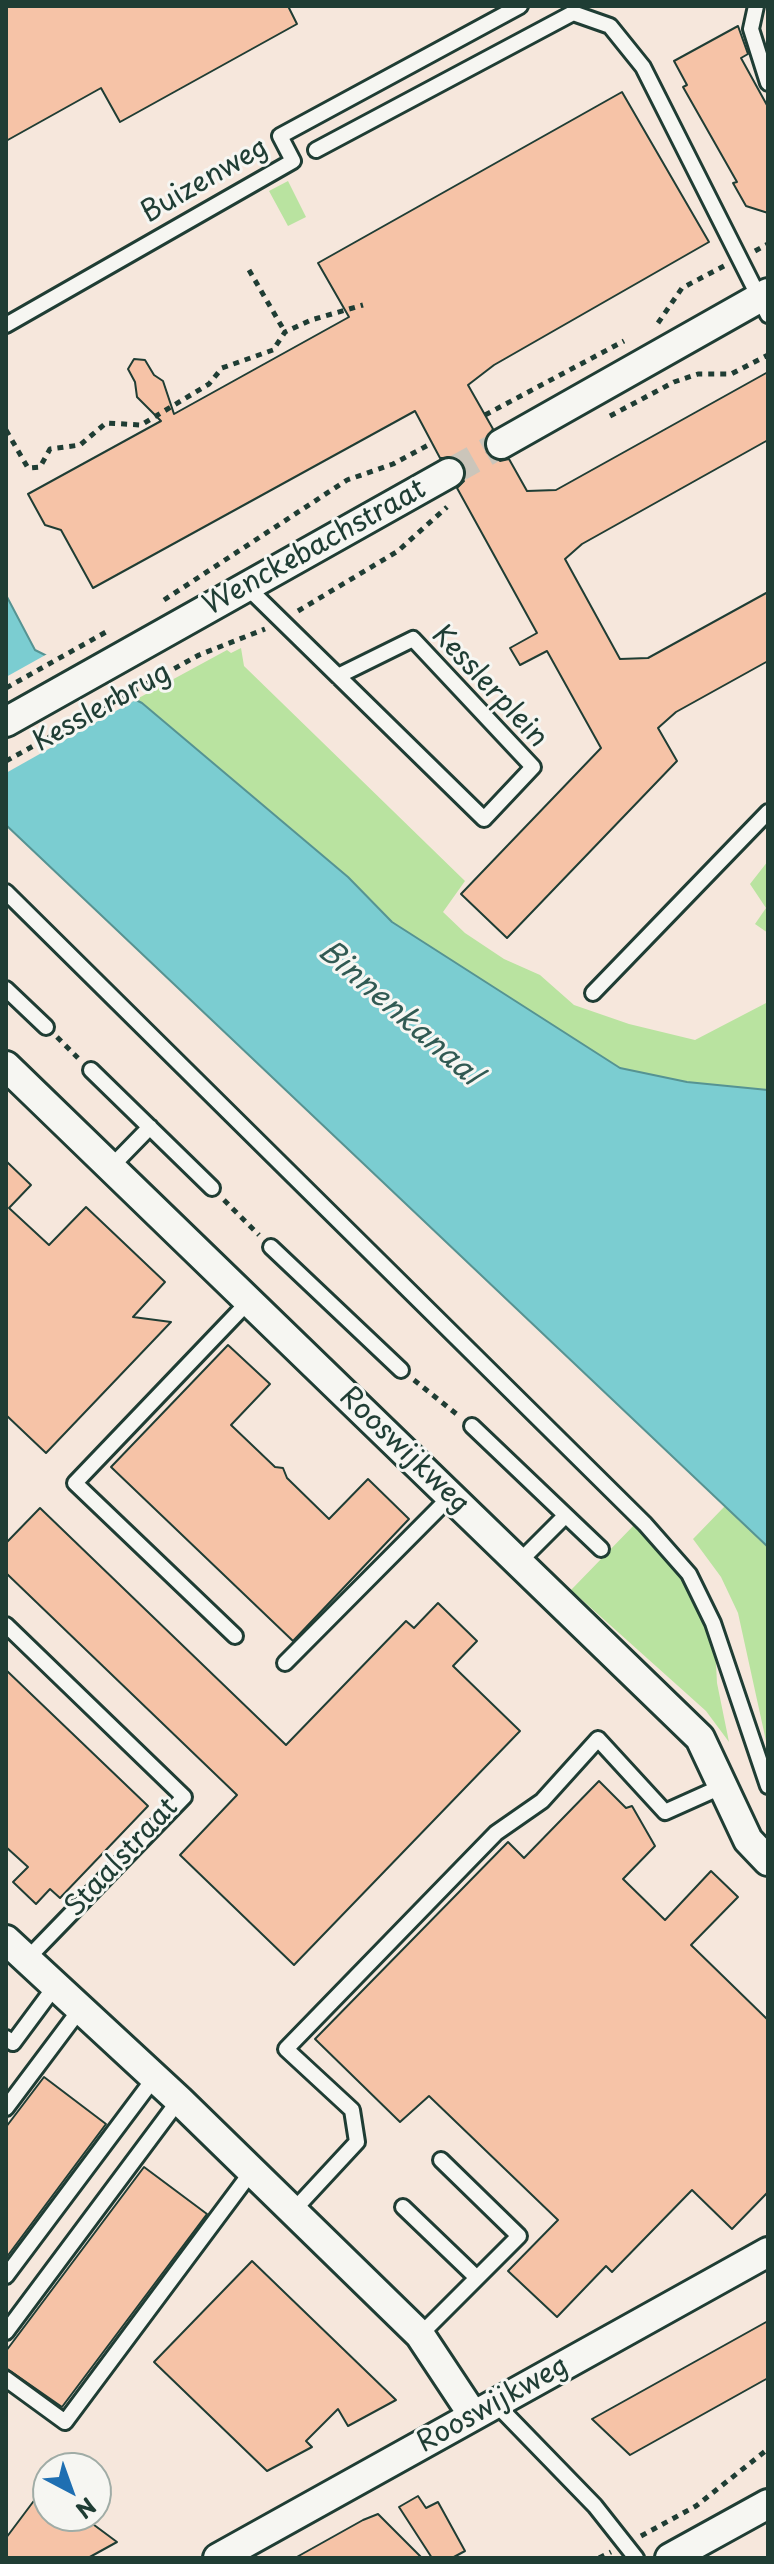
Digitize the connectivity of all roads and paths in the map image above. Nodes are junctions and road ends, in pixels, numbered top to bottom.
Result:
1 (520, 6) edge
2 (756, 6) edge
3 (768, 83) edge
4 (316, 150) dead end
5 (768, 244) edge
6 (737, 260) junction
7 (249, 270) dead end
8 (765, 302) edge
9 (363, 305) dead end
10 (6, 325) edge
11 (645, 329) dead end
12 (285, 332) junction
13 (632, 337) dead end
14 (768, 355) edge
15 (485, 415) dead end
16 (608, 417) dead end
17 (6, 430) edge
18 (432, 443) dead end
19 (501, 444) tunnel mouth
20 (449, 473) tunnel mouth
21 (435, 516) dead end
22 (247, 587) junction
23 (155, 605) dead end
24 (280, 620) junction
25 (182, 623) joint
26 (114, 627) dead end
27 (338, 676) junction
28 (6, 688) edge
29 (6, 722) edge
30 (6, 761) edge
31 (768, 812) edge
32 (6, 892) edge
33 (6, 989) edge
34 (593, 993) dead end
35 (46, 1027) joint
36 (6, 1066) edge
37 (91, 1070) joint
38 (150, 1127) junction
39 (111, 1167) junction
40 (212, 1188) joint
41 (271, 1247) joint
42 (249, 1301) junction
43 (401, 1370) joint
44 (472, 1426) joint
45 (451, 1496) junction
46 (565, 1516) junction
47 (601, 1549) dead end
48 (519, 1562) junction
49 (6, 1625) edge
50 (235, 1636) dead end
51 (285, 1663) dead end
52 (723, 1786) junction
53 (768, 1786) edge
54 (768, 1861) edge
55 (6, 1940) edge
56 (27, 1959) junction
57 (56, 1985) junction
58 (81, 2008) junction
59 (8, 2045) edge
60 (155, 2077) junction
61 (179, 2100) junction
62 (6, 2108) edge
63 (441, 2160) dead end
64 (252, 2171) junction
65 (403, 2207) dead end
66 (293, 2211) junction
67 (768, 2252) edge
68 (6, 2276) edge
69 (477, 2278) junction
70 (6, 2332) edge
71 (420, 2335) junction
72 (6, 2379) edge
73 (484, 2409) junction
74 (768, 2449) edge
75 (768, 2504) edge
76 (625, 2544) junction
77 (218, 2558) edge
78 (599, 2558) edge
79 (636, 2558) edge
80 (670, 2558) edge

1 - 10 lane, Buizenweg
2 - 3 lane
4 - 6 lane
5 - 6 path
6 - 8 lane
6 - 11 path
7 - 12 path
8 - 19 street
9 - 12 path
12 - 17 path
13 - 15 path
14 - 16 path
18 - 23 path, Wenckebachstraat
20 - 22 street, Wenckebachstraat
21 - 24 path
22 - 24 lane, Kesslerplein
22 - 25 street, Wenckebachstraat
24 - 27 lane, Kesslerplein
24 - 30 path, Kesslerbrug
25 - 29 street, Kesslerbrug
26 - 28 path
27 - 27 lane, Kesslerplein
31 - 34 lane
32 - 53 lane
33 - 35 lane
35 - 37 path
36 - 39 street, Rooswijkweg
37 - 38 lane
38 - 39 lane
38 - 40 lane
39 - 42 street, Rooswijkweg
40 - 41 path
41 - 43 lane
42 - 45 street, Rooswijkweg
42 - 50 lane
43 - 44 path
44 - 46 lane
45 - 48 street, Rooswijkweg
45 - 51 lane
46 - 47 lane
46 - 48 lane
48 - 52 street, Rooswijkweg
49 - 56 lane, Staalstraat
52 - 54 street, Rooswijkweg
52 - 66 lane
55 - 56 street
56 - 57 street
57 - 58 street
57 - 59 lane
58 - 60 street
58 - 62 lane
60 - 61 street
60 - 68 lane
61 - 64 street
61 - 70 lane
63 - 69 lane
64 - 66 street
64 - 72 lane
65 - 69 lane
66 - 71 street
67 - 73 street, Rooswijkweg
69 - 71 lane
71 - 73 street
73 - 76 lane
73 - 77 street, Rooswijkweg
74 - 76 path
75 - 80 street
76 - 78 path
76 - 79 lane

